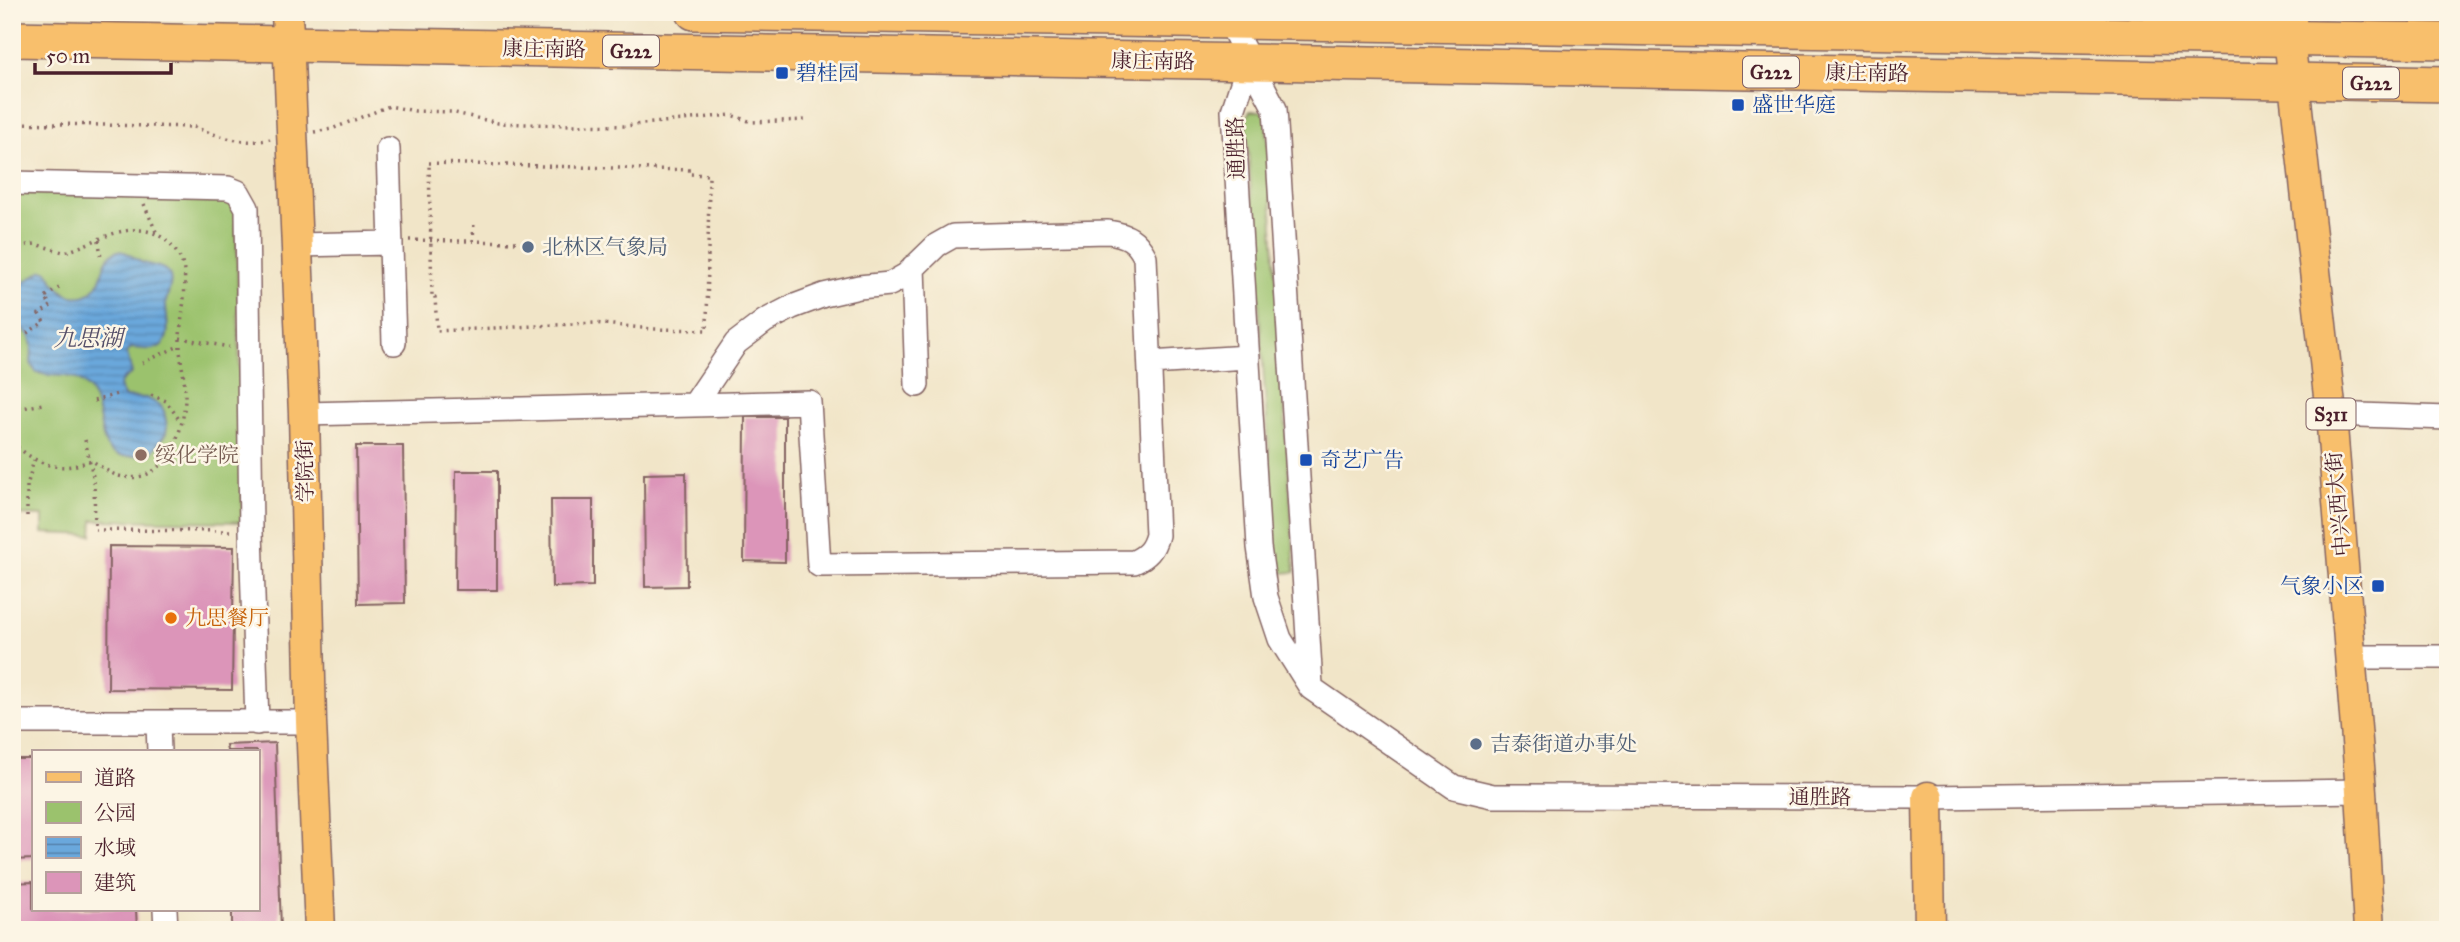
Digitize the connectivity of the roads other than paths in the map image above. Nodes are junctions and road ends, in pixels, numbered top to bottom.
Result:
1 (694, 12) edge
2 (1226, 17) edge
3 (1595, 20) edge
4 (2286, 21) edge
5 (287, 28) edge
6 (12, 39) edge
7 (2448, 41) edge
8 (1249, 62) junction
9 (2294, 81) junction
10 (2448, 84) edge
11 (388, 149) dead end
12 (12, 183) edge
13 (391, 241) junction
14 (297, 245) junction
15 (913, 267) junction
16 (394, 343) dead end
17 (1248, 357) junction
18 (1150, 363) junction
19 (917, 385) dead end
20 (694, 404) junction
21 (304, 414) junction
22 (2331, 414) junction
23 (2448, 418) edge
24 (2350, 657) junction
25 (2448, 657) edge
26 (1311, 688) junction
27 (12, 722) edge
28 (311, 722) junction
29 (257, 723) junction
30 (158, 724) junction
31 (159, 750) edge
32 (2361, 791) junction
33 (1928, 797) junction
34 (165, 911) edge
35 (166, 930) edge
36 (320, 930) edge
37 (1930, 930) edge
38 (2369, 930) edge

1 - 2 highway, 康庄南路 / G222
2 - 3 highway, 康庄南路 / G222
2 - 8 street
3 - 4 highway, 康庄南路 / G222
4 - 7 highway, G222
4 - 9 main road, 中兴西大街 / S311
5 - 6 highway, 康庄南路 / G222
5 - 8 highway, 康庄南路 / G222
5 - 14 main road, 学院街
8 - 9 highway, 康庄南路 / G222
8 - 17 street, 通胜路
8 - 26 street, 通胜路
9 - 10 highway, G222
9 - 22 main road, 中兴西大街 / S311
11 - 13 street
12 - 29 street
13 - 14 street
13 - 16 street
14 - 21 main road, 学院街
15 - 18 street
15 - 19 street
15 - 20 street
17 - 18 street
17 - 26 street, 通胜路
18 - 20 street
20 - 21 street
21 - 28 main road, 学院街
22 - 23 street
22 - 24 main road, 中兴西大街 / S311
24 - 25 street
24 - 32 main road, 中兴西大街 / S311
26 - 33 street, 通胜路
27 - 30 street
28 - 29 street
28 - 36 main road, 学院街
29 - 30 street
30 - 31 street
32 - 33 street, 通胜路
32 - 38 main road, 中兴西大街 / S311
33 - 37 main road
34 - 35 street

